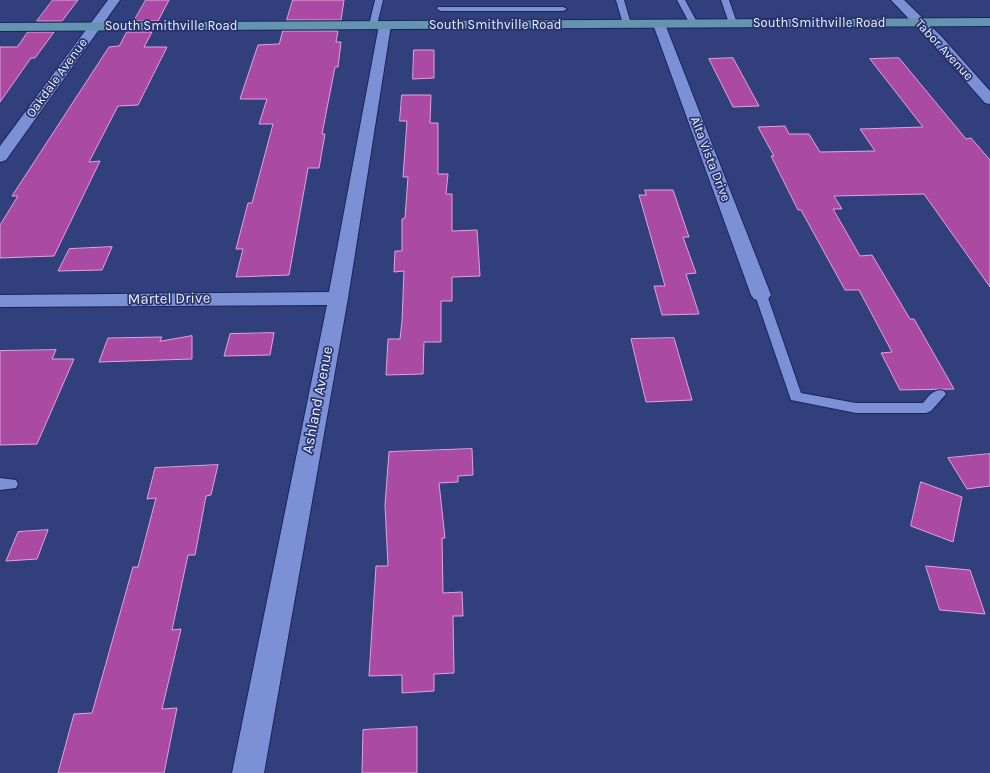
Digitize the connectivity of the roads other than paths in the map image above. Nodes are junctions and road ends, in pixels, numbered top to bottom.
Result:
1 (114, 0) edge
2 (379, 0) edge
3 (562, 0) edge
4 (620, 0) edge
5 (680, 0) edge
6 (725, 0) edge
7 (898, 0) edge
8 (437, 1) edge
9 (441, 9) junction
10 (563, 9) junction
11 (918, 22) junction
12 (990, 22) edge
13 (733, 23) junction
14 (564, 24) junction
15 (627, 24) junction
16 (659, 24) junction
17 (694, 24) junction
18 (379, 25) junction
19 (448, 25) junction
20 (0, 26) edge
21 (94, 26) junction
22 (990, 100) edge
23 (0, 156) edge
24 (761, 295) joint
25 (338, 298) junction
26 (0, 301) edge
27 (939, 394) dead end
28 (248, 773) edge

1 - 21 street, Oakdale Avenue
2 - 18 lane
3 - 10 lane
4 - 15 lane
5 - 17 lane
6 - 13 lane
7 - 11 street, Tabor Avenue
8 - 9 lane
9 - 10 lane
9 - 19 lane
10 - 14 lane
11 - 12 main road, South Smithville Road
11 - 13 main road, South Smithville Road
11 - 22 street, Tabor Avenue
13 - 17 main road, South Smithville Road
14 - 15 main road, South Smithville Road
14 - 19 main road, South Smithville Road
15 - 16 main road, South Smithville Road
16 - 17 main road, South Smithville Road
16 - 24 street, Alta Vista Drive
18 - 19 main road, South Smithville Road
18 - 21 main road, South Smithville Road
18 - 25 street, Ashland Avenue
20 - 21 main road, South Smithville Road
21 - 23 street, Oakdale Avenue
24 - 27 lane
25 - 26 street, Martel Drive
25 - 28 street, Ashland Avenue

